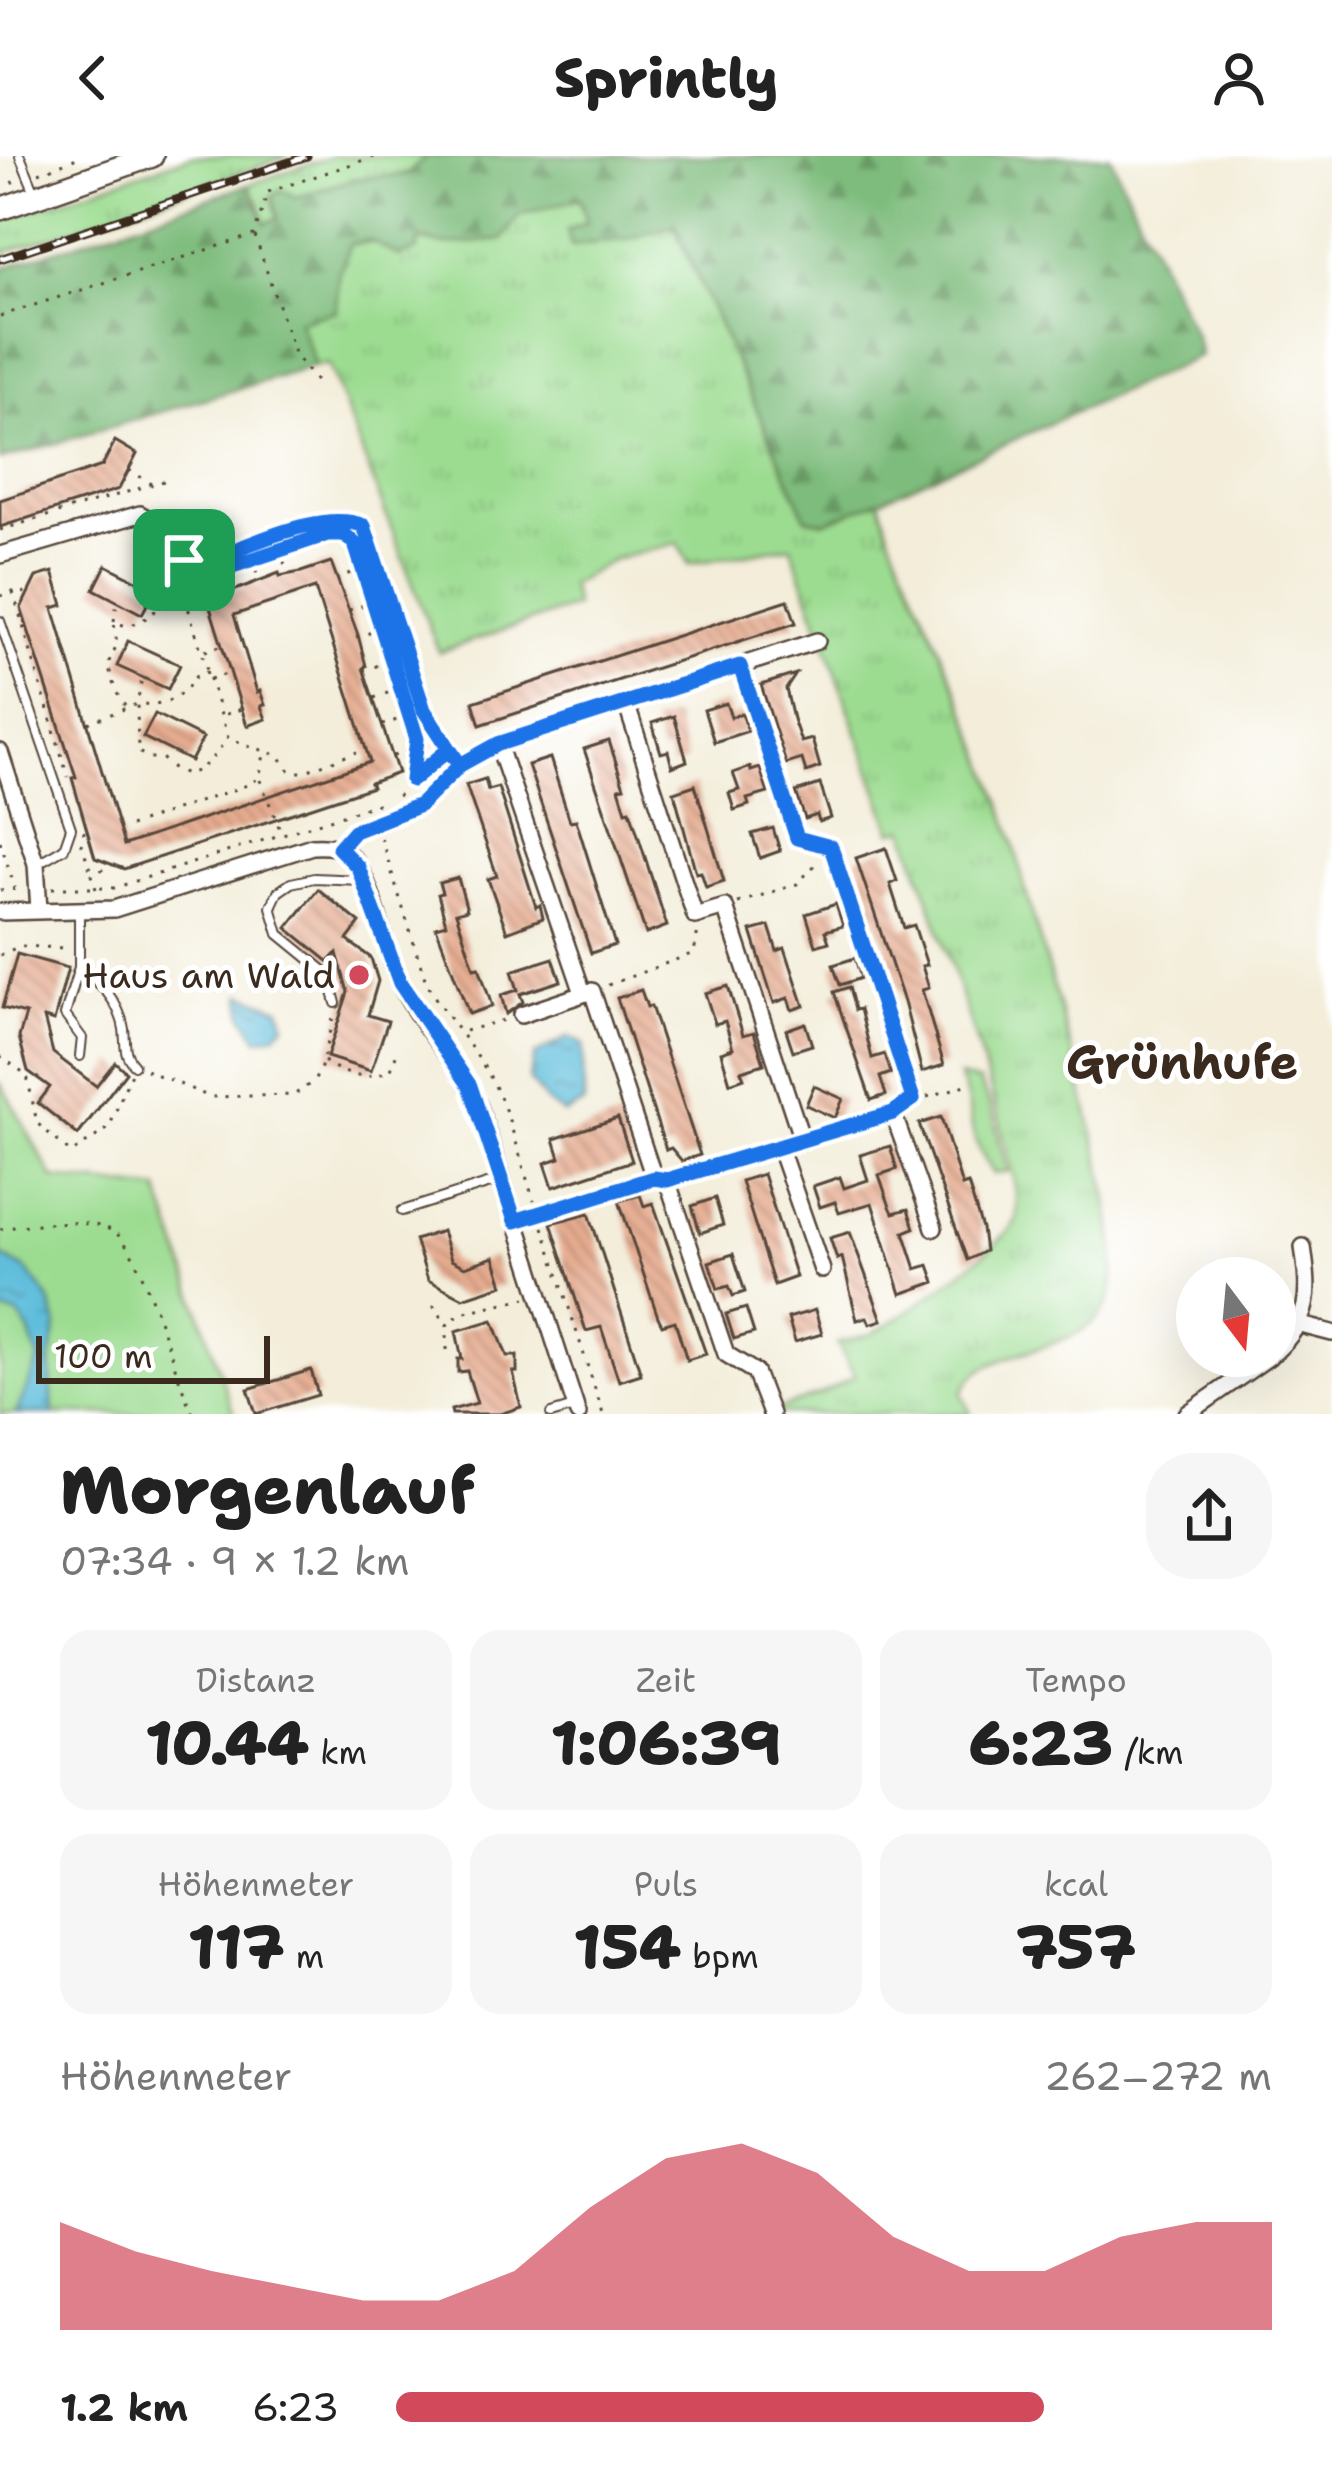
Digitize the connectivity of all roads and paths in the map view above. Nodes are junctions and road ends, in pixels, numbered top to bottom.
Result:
1 (20, 156) edge
2 (82, 156) edge
3 (152, 156) edge
4 (376, 156) edge
5 (33, 186) junction
6 (0, 187) edge
7 (0, 209) edge
8 (254, 235) junction
9 (0, 316) edge
10 (319, 385) dead end
11 (129, 470) dead end
12 (164, 481) dead end
13 (152, 484) junction
14 (0, 530) edge
15 (296, 545) dead end
16 (280, 550) junction
17 (0, 555) edge
18 (359, 556) dead end
19 (179, 565) junction
20 (219, 570) dead end
21 (288, 574) dead end
22 (200, 577) dead end
23 (336, 578) dead end
24 (259, 580) dead end
25 (182, 583) junction
26 (183, 591) junction
27 (13, 592) junction
28 (228, 594) dead end
29 (28, 595) dead end
30 (0, 596) edge
31 (117, 601) dead end
32 (349, 610) dead end
33 (0, 621) edge
34 (114, 623) junction
35 (382, 629) junction
36 (356, 637) dead end
37 (817, 641) dead end
38 (387, 645) dead end
39 (220, 646) dead end
40 (202, 652) junction
41 (740, 666) junction
42 (363, 670) dead end
43 (208, 672) junction
44 (230, 673) dead end
45 (142, 677) dead end
46 (210, 680) junction
47 (401, 688) junction
48 (374, 698) dead end
49 (626, 703) junction
50 (137, 704) junction
51 (125, 706) junction
52 (242, 709) dead end
53 (223, 715) junction
54 (410, 715) junction
55 (88, 723) dead end
56 (382, 725) dead end
57 (228, 738) junction
58 (498, 744) junction
59 (416, 748) junction
60 (167, 749) dead end
61 (448, 750) junction
62 (0, 752) edge
63 (357, 752) dead end
64 (264, 754) junction
65 (392, 756) dead end
66 (162, 758) junction
67 (460, 765) junction
68 (259, 778) junction
69 (68, 779) dead end
70 (412, 780) junction
71 (80, 817) dead end
72 (376, 824) junction
73 (130, 826) dead end
74 (282, 834) junction
75 (0, 841) edge
76 (831, 847) junction
77 (339, 848) junction
78 (3, 862) edge
79 (36, 864) junction
80 (112, 865) dead end
81 (92, 875) junction
82 (363, 879) junction
83 (39, 888) junction
84 (96, 889) junction
85 (0, 890) edge
86 (16, 890) junction
87 (725, 908) junction
88 (38, 910) junction
89 (0, 912) edge
90 (79, 912) junction
91 (695, 916) junction
92 (79, 949) junction
93 (0, 955) edge
94 (80, 967) junction
95 (588, 992) junction
96 (336, 1003) joint
97 (521, 1015) joint
98 (396, 1055) dead end
99 (80, 1056) dead end
100 (0, 1058) edge
101 (322, 1060) junction
102 (134, 1065) junction
103 (966, 1085) dead end
104 (913, 1099) junction
105 (893, 1113) junction
106 (802, 1140) junction
107 (779, 1146) junction
108 (502, 1179) junction
109 (660, 1179) junction
110 (402, 1210) dead end
111 (515, 1221) junction
112 (934, 1228) dead end
113 (0, 1229) edge
114 (1303, 1247) dead end
115 (822, 1270) dead end
116 (539, 1294) junction
117 (433, 1305) dead end
118 (447, 1325) junction
119 (1301, 1325) junction
120 (1296, 1330) edge
121 (1332, 1333) edge
122 (447, 1350) dead end
123 (1239, 1377) edge
124 (576, 1410) edge
125 (193, 1414) edge
126 (551, 1414) edge
127 (771, 1414) edge
128 (1186, 1414) edge

1 - 5 lane
2 - 5 path
3 - 5 main road
4 - 8 path
5 - 6 path
5 - 7 main road
8 - 9 path
8 - 10 path
11 - 13 path
12 - 13 path
13 - 14 path
15 - 16 path
16 - 21 path
16 - 24 path
17 - 19 street
18 - 23 path
19 - 25 path
19 - 25 path
19 - 61 street
20 - 28 path
22 - 25 path
25 - 26 path
26 - 34 path
26 - 40 path
27 - 29 path
27 - 30 path
27 - 69 path
31 - 34 path
32 - 35 path
33 - 79 lane
34 - 51 path
35 - 36 path
35 - 38 path
37 - 41 street
39 - 40 path
40 - 43 path
41 - 49 street
41 - 76 street
42 - 47 path
43 - 46 path
43 - 50 path
44 - 46 path
45 - 50 path
46 - 53 path
47 - 48 path
47 - 54 path
49 - 58 street
49 - 91 street
50 - 51 path
50 - 66 path
51 - 55 path
52 - 53 path
53 - 57 path
54 - 56 path
54 - 59 path
57 - 64 path
57 - 66 path
58 - 67 street
58 - 95 street
59 - 65 path
59 - 70 path
60 - 66 path
61 - 67 street
61 - 70 path
62 - 79 street
63 - 64 path
64 - 68 path
67 - 72 street
68 - 73 path
68 - 74 path
70 - 74 path
71 - 81 path
72 - 77 street
72 - 97 path
74 - 84 path
75 - 78 path
76 - 87 path
76 - 104 street
77 - 82 street
77 - 90 street
78 - 86 path
79 - 83 street
80 - 81 path
81 - 84 path
82 - 96 lane
82 - 108 street
83 - 84 path
83 - 86 path
83 - 88 street
85 - 86 path
87 - 91 street
87 - 106 street
88 - 89 street
88 - 90 street
90 - 92 lane
91 - 95 path
92 - 93 path
92 - 94 lane
94 - 99 lane
94 - 102 lane
95 - 97 street
95 - 109 street
96 - 101 path
98 - 101 path
100 - 102 path
101 - 102 path
103 - 104 path
104 - 105 street
105 - 106 street
105 - 112 street
106 - 107 street
107 - 109 street
107 - 115 street
108 - 110 lane
108 - 111 street
109 - 111 street
109 - 127 street
111 - 116 street
113 - 125 path
114 - 119 street
116 - 118 path
116 - 124 street
117 - 118 path
118 - 122 path
119 - 120 street
119 - 121 street
123 - 128 street
124 - 126 lane

